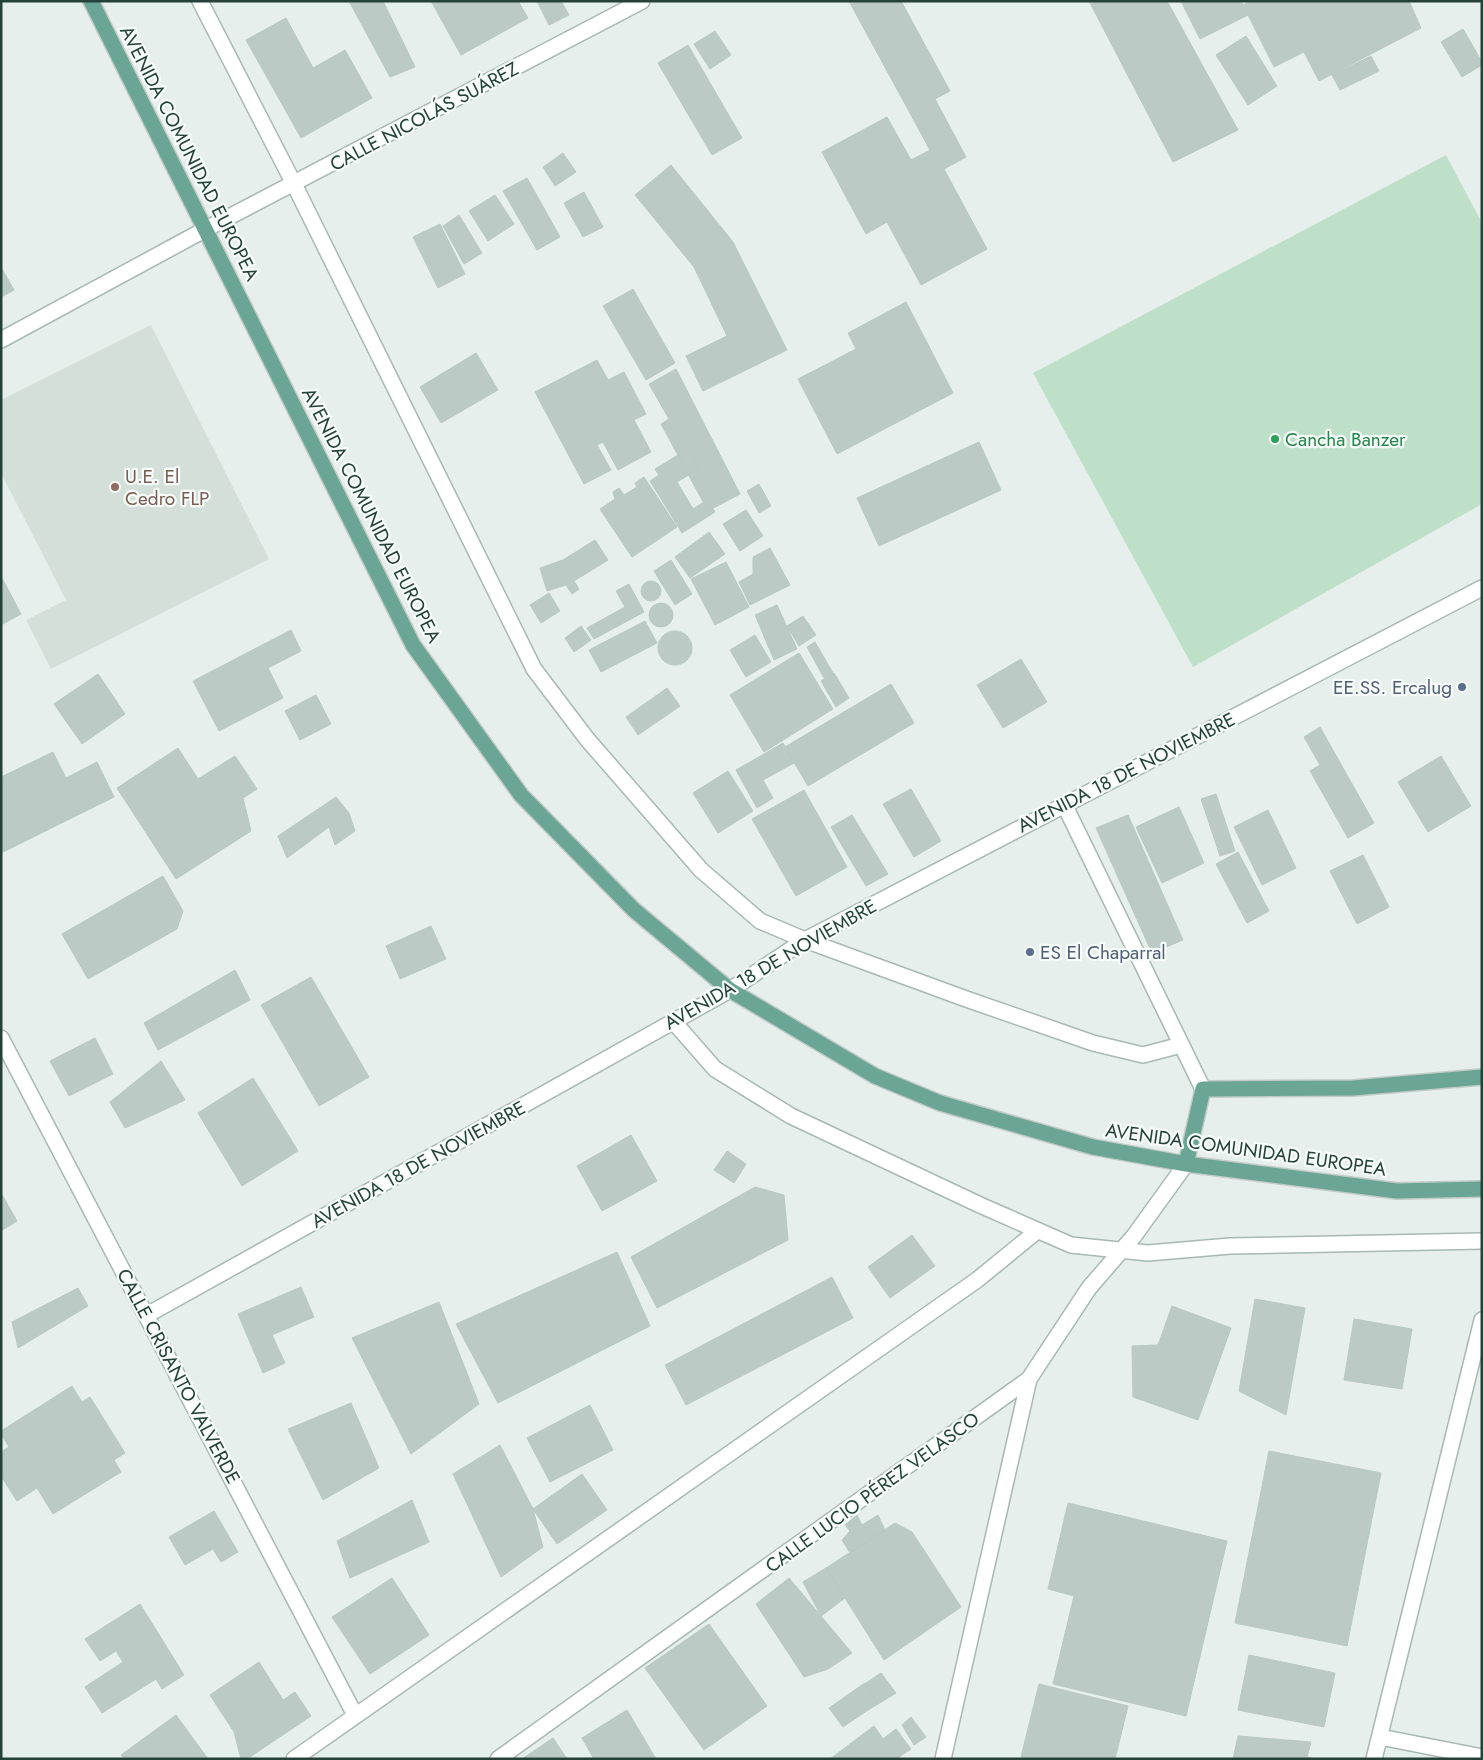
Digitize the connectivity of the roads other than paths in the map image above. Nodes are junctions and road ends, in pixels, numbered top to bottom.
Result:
1 (91, 1) edge
2 (200, 1) edge
3 (642, 1) edge
4 (294, 184) junction
5 (206, 229) junction
6 (1, 340) edge
7 (1482, 588) edge
8 (1064, 804) junction
9 (805, 940) junction
10 (730, 990) junction
11 (673, 1021) junction
12 (1, 1038) edge
13 (1181, 1045) junction
14 (1482, 1077) edge
15 (1203, 1089) junction
16 (1186, 1164) junction
17 (1482, 1190) edge
18 (1037, 1231) junction
19 (1482, 1241) edge
20 (1122, 1250) junction
21 (148, 1316) junction
22 (1482, 1320) edge
23 (1029, 1379) junction
24 (1467, 1383) junction
25 (1482, 1386) edge
26 (355, 1716) junction
27 (1380, 1736) junction
28 (1482, 1757) edge
29 (294, 1759) edge
30 (498, 1759) edge
31 (943, 1759) edge
32 (1374, 1759) edge

1 - 5 main road, AVENIDA COMUNIDAD EUROPEA
2 - 4 street
3 - 4 street, CALLE NICOLÁS SUÁREZ
4 - 5 street, CALLE NICOLÁS SUÁREZ
4 - 9 street
5 - 6 street, CALLE NICOLÁS SUÁREZ
5 - 10 main road, AVENIDA COMUNIDAD EUROPEA
7 - 8 street, AVENIDA 18 DE NOVIEMBRE
8 - 9 street, AVENIDA 18 DE NOVIEMBRE
8 - 13 street
9 - 10 street, AVENIDA 18 DE NOVIEMBRE
9 - 13 street
10 - 11 street, AVENIDA 18 DE NOVIEMBRE
10 - 16 main road, AVENIDA COMUNIDAD EUROPEA
11 - 18 street
11 - 21 street, AVENIDA 18 DE NOVIEMBRE
12 - 21 street, CALLE CRISANTO VALVERDE
13 - 15 street
14 - 15 main road
15 - 16 main road
16 - 17 main road, AVENIDA COMUNIDAD EUROPEA
16 - 20 street, CALLE LUCIO PÉREZ VELASCO
18 - 20 street
18 - 26 street
19 - 20 street
20 - 23 street, CALLE LUCIO PÉREZ VELASCO
21 - 26 street, CALLE CRISANTO VALVERDE
22 - 24 street
23 - 30 street, CALLE LUCIO PÉREZ VELASCO
23 - 31 street
24 - 25 street
24 - 27 street
26 - 29 street
27 - 28 street
27 - 32 street

